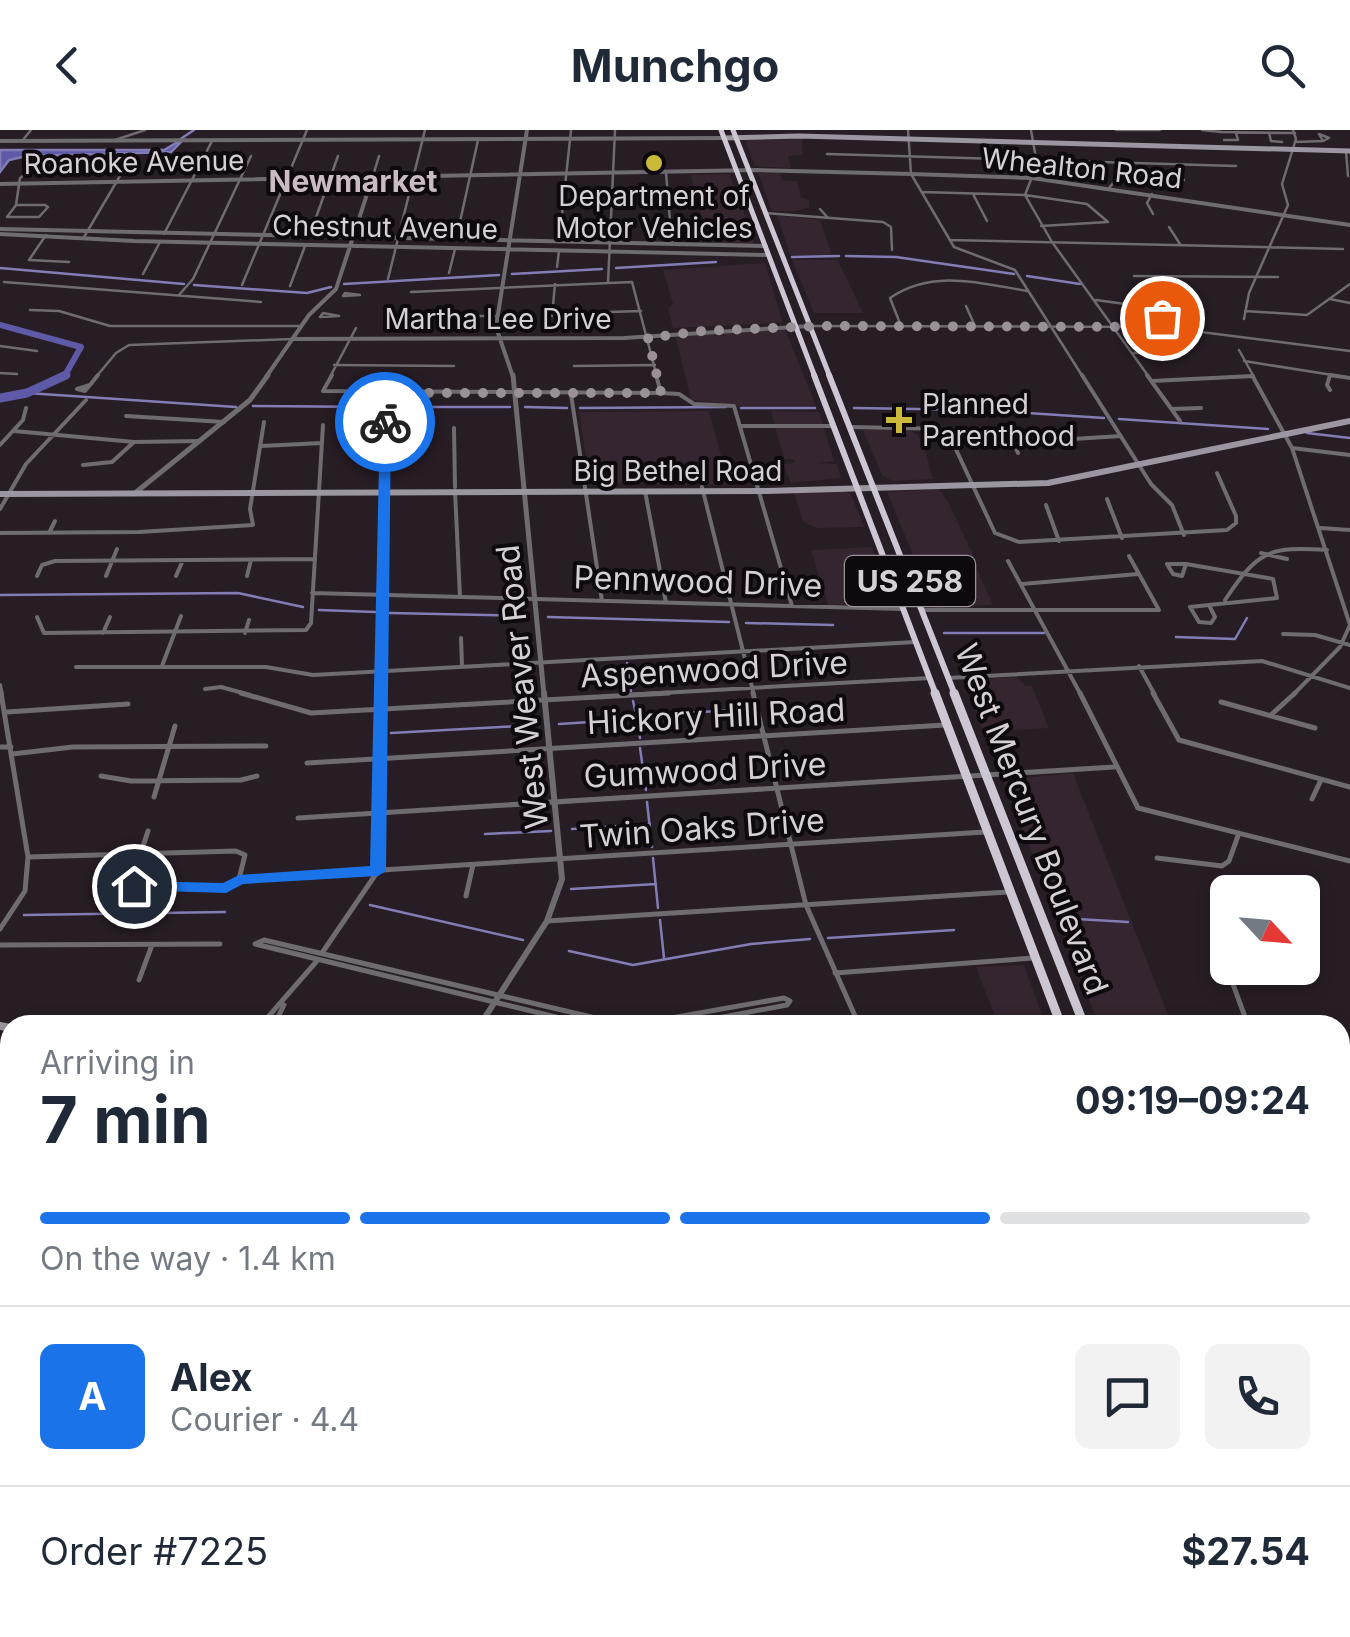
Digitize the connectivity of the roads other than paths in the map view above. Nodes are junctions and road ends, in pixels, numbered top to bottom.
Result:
1 (31, 130) edge
2 (145, 130) edge
3 (254, 130) edge
4 (307, 130) edge
5 (425, 130) edge
6 (527, 130) edge
7 (571, 130) edge
8 (615, 130) edge
9 (666, 130) edge
10 (721, 130) edge
11 (908, 130) edge
12 (1031, 130) edge
13 (1116, 130) edge
14 (1160, 130) edge
15 (1202, 130) edge
16 (1220, 131) edge
17 (1268, 131) edge
18 (1236, 132) edge
19 (1294, 132) edge
20 (734, 134) edge
21 (814, 136) junction
22 (724, 138) junction
23 (797, 138) junction
24 (426, 140) junction
25 (478, 140) junction
26 (526, 140) junction
27 (570, 140) junction
28 (615, 140) junction
29 (668, 140) junction
30 (908, 140) junction
31 (1224, 140) junction
32 (0, 141) edge
33 (22, 141) junction
34 (102, 141) junction
35 (139, 141) junction
36 (212, 141) junction
37 (248, 141) junction
38 (302, 141) junction
39 (1323, 141) dead end
40 (1282, 142) dead end
41 (1033, 143) junction
42 (1294, 147) junction
43 (1227, 148) junction
44 (1348, 152) edge
45 (827, 154) dead end
46 (251, 156) dead end
47 (338, 156) dead end
48 (380, 156) dead end
49 (910, 156) junction
50 (1036, 160) junction
51 (1130, 161) junction
52 (1236, 166) dead end
53 (737, 170) junction
54 (748, 170) junction
55 (1122, 172) junction
56 (666, 173) junction
57 (612, 174) junction
58 (911, 174) junction
59 (567, 175) junction
60 (520, 176) junction
61 (1348, 176) edge
62 (470, 177) junction
63 (416, 178) junction
64 (1032, 178) junction
65 (372, 179) junction
66 (286, 180) junction
67 (330, 180) junction
68 (1184, 180) dead end
69 (238, 181) junction
70 (191, 182) junction
71 (117, 183) junction
72 (0, 184) edge
73 (19, 184) junction
74 (1109, 188) junction
75 (922, 192) junction
76 (972, 194) junction
77 (1152, 194) junction
78 (1025, 195) junction
79 (16, 205) junction
80 (820, 209) dead end
81 (1284, 213) junction
82 (765, 214) junction
83 (1154, 214) dead end
84 (828, 218) junction
85 (987, 221) dead end
86 (1348, 225) edge
87 (1042, 226) junction
88 (1169, 227) dead end
89 (1337, 229) dead end
90 (0, 230) edge
91 (88, 231) junction
92 (760, 232) junction
93 (164, 234) junction
94 (46, 235) junction
95 (213, 235) junction
96 (262, 236) junction
97 (309, 237) junction
98 (84, 238) junction
99 (353, 238) junction
100 (399, 239) junction
101 (456, 240) junction
102 (950, 240) junction
103 (509, 241) junction
104 (160, 242) junction
105 (560, 242) junction
106 (1052, 242) junction
107 (209, 243) junction
108 (609, 243) junction
109 (259, 244) junction
110 (777, 244) junction
111 (1180, 244) junction
112 (672, 245) junction
113 (306, 246) junction
114 (350, 246) junction
115 (766, 246) junction
116 (1269, 246) junction
117 (396, 248) junction
118 (456, 249) junction
119 (1343, 249) dead end
120 (508, 250) junction
121 (892, 250) dead end
122 (559, 251) junction
123 (608, 252) junction
124 (769, 255) junction
125 (783, 259) junction
126 (69, 262) dead end
127 (557, 267) dead end
128 (449, 273) dead end
129 (142, 274) dead end
130 (1134, 276) dead end
131 (1257, 276) junction
132 (1181, 277) junction
133 (1278, 277) dead end
134 (388, 279) dead end
135 (4, 282) dead end
136 (608, 282) junction
137 (554, 284) junction
138 (1350, 284) edge
139 (242, 285) dead end
140 (1186, 285) dead end
141 (290, 286) dead end
142 (502, 286) junction
143 (1029, 291) junction
144 (411, 292) dead end
145 (332, 293) junction
146 (344, 294) dead end
147 (177, 296) junction
148 (1096, 300) junction
149 (1330, 300) junction
150 (262, 302) dead end
151 (1350, 303) edge
152 (966, 306) dead end
153 (30, 310) dead end
154 (641, 311) junction
155 (609, 312) dead end
156 (1246, 312) junction
157 (309, 314) junction
158 (320, 315) dead end
159 (389, 316) dead end
160 (498, 316) junction
161 (552, 316) dead end
162 (1244, 319) dead end
163 (301, 326) junction
164 (796, 326) junction
165 (810, 326) junction
166 (901, 326) junction
167 (975, 326) junction
168 (1052, 327) junction
169 (1114, 327) junction
170 (1161, 327) junction
171 (356, 328) dead end
172 (648, 338) junction
173 (292, 339) junction
174 (498, 339) junction
175 (349, 340) junction
176 (0, 347) edge
177 (1239, 350) dead end
178 (1350, 350) edge
179 (37, 351) dead end
180 (1168, 352) dead end
181 (1132, 353) junction
182 (1244, 362) junction
183 (334, 365) junction
184 (655, 365) junction
185 (454, 366) dead end
186 (574, 366) dead end
187 (0, 373) edge
188 (17, 374) dead end
189 (1330, 375) junction
190 (1253, 376) junction
191 (1350, 378) edge
192 (1152, 380) junction
193 (1330, 390) dead end
194 (85, 391) dead end
195 (386, 393) junction
196 (661, 393) junction
197 (515, 394) junction
198 (571, 394) junction
199 (86, 400) dead end
200 (26, 408) dead end
201 (1201, 408) dead end
202 (1172, 410) junction
203 (126, 416) dead end
204 (1350, 420) edge
205 (1180, 421) dead end
206 (224, 422) junction
207 (264, 422) dead end
208 (323, 425) dead end
209 (740, 426) junction
210 (834, 426) junction
211 (849, 427) junction
212 (454, 428) dead end
213 (946, 428) junction
214 (14, 431) junction
215 (1284, 431) junction
216 (54, 434) junction
217 (1121, 436) junction
218 (1073, 438) dead end
219 (200, 441) junction
220 (134, 442) junction
221 (322, 443) junction
222 (0, 445) edge
223 (261, 446) junction
224 (1292, 448) junction
225 (1018, 453) dead end
226 (1350, 455) edge
227 (1139, 464) junction
228 (84, 465) dead end
229 (1216, 473) dead end
230 (856, 486) junction
231 (872, 486) junction
232 (972, 486) junction
233 (320, 489) junction
234 (384, 489) junction
235 (455, 489) junction
236 (525, 489) junction
237 (584, 489) junction
238 (703, 489) junction
239 (758, 489) junction
240 (255, 490) junction
241 (137, 491) junction
242 (645, 491) junction
243 (4, 492) edge
244 (1108, 499) dead end
245 (1046, 505) dead end
246 (0, 509) edge
247 (56, 521) dead end
248 (1320, 528) junction
249 (1350, 530) edge
250 (0, 533) edge
251 (49, 533) junction
252 (1184, 535) junction
253 (1122, 538) junction
254 (1060, 541) junction
255 (117, 548) dead end
256 (1327, 550) junction
257 (1260, 552) junction
258 (1128, 556) dead end
259 (314, 559) junction
260 (1287, 559) dead end
261 (183, 560) junction
262 (251, 560) junction
263 (112, 561) junction
264 (1008, 561) dead end
265 (1187, 562) dead end
266 (1243, 572) junction
267 (1139, 574) junction
268 (37, 576) dead end
269 (106, 576) dead end
270 (176, 576) dead end
271 (247, 576) dead end
272 (1022, 584) junction
273 (312, 594) junction
274 (384, 594) junction
275 (460, 597) junction
276 (537, 599) junction
277 (602, 601) junction
278 (1224, 602) junction
279 (666, 603) junction
280 (732, 605) junction
281 (792, 606) junction
282 (1209, 606) junction
283 (904, 609) junction
284 (921, 610) junction
285 (1348, 610) edge
286 (1038, 613) junction
287 (37, 616) dead end
288 (110, 616) dead end
289 (181, 616) dead end
290 (250, 620) dead end
291 (103, 633) junction
292 (174, 633) junction
293 (245, 634) junction
294 (1282, 634) dead end
295 (461, 638) dead end
296 (916, 642) junction
297 (1347, 644) edge
298 (743, 650) junction
299 (542, 663) junction
300 (162, 666) junction
301 (462, 666) junction
302 (1140, 666) junction
303 (76, 667) dead end
304 (381, 671) junction
305 (1068, 671) junction
306 (1312, 674) junction
307 (930, 678) junction
308 (947, 678) junction
309 (0, 687) edge
310 (1350, 688) edge
311 (205, 689) dead end
312 (753, 690) junction
313 (546, 700) junction
314 (1222, 702) dead end
315 (128, 704) dead end
316 (381, 710) junction
317 (6, 712) junction
318 (1271, 715) junction
319 (948, 725) junction
320 (175, 726) dead end
321 (1315, 728) dead end
322 (765, 736) junction
323 (170, 746) junction
324 (266, 746) dead end
325 (0, 747) edge
326 (552, 748) junction
327 (12, 751) junction
328 (379, 758) junction
329 (307, 763) dead end
330 (1114, 767) junction
331 (986, 775) junction
332 (101, 776) dead end
333 (256, 776) dead end
334 (967, 776) junction
335 (159, 780) junction
336 (1322, 780) junction
337 (1350, 787) edge
338 (778, 788) junction
339 (154, 796) dead end
340 (1312, 799) dead end
341 (556, 801) junction
342 (380, 812) junction
343 (298, 818) dead end
344 (148, 831) dead end
345 (988, 832) junction
346 (1239, 833) junction
347 (792, 845) junction
348 (141, 851) junction
349 (28, 857) junction
350 (1157, 858) dead end
351 (561, 859) junction
352 (1350, 861) edge
353 (472, 865) junction
354 (378, 871) junction
355 (239, 880) junction
356 (1012, 892) junction
357 (466, 896) dead end
358 (806, 905) junction
359 (547, 921) junction
360 (0, 929) edge
361 (220, 944) dead end
362 (152, 945) junction
363 (0, 946) edge
364 (322, 954) junction
365 (1036, 958) junction
366 (316, 960) junction
367 (834, 973) junction
368 (139, 980) dead end
369 (1233, 985) edge
370 (496, 999) junction
371 (285, 1002) junction
372 (271, 1015) edge
373 (279, 1015) edge
374 (486, 1015) edge
375 (553, 1015) edge
376 (580, 1015) edge
377 (721, 1015) edge
378 (731, 1015) edge
379 (853, 1015) edge
380 (1057, 1015) edge
381 (1080, 1015) edge
382 (1244, 1015) edge

1 - 33 street
2 - 34 street
2 - 35 street
3 - 37 street
4 - 38 street
5 - 24 street
6 - 26 street, West Weaver Road
7 - 27 street
8 - 28 street
9 - 29 street
10 - 22 highway, West Mercury Boulevard / US 258
11 - 30 street
12 - 41 street
13 - 14 street
15 - 16 street
16 - 18 street
16 - 31 street
17 - 18 street
17 - 19 street
17 - 40 street
18 - 31 street
19 - 42 street
20 - 21 main road
20 - 22 main road
20 - 23 main road
20 - 54 highway, West Mercury Boulevard / US 258
21 - 23 main road
21 - 30 main road
22 - 29 street
22 - 53 highway, West Mercury Boulevard / US 258
23 - 30 main road
24 - 25 street
24 - 38 street
24 - 63 street
25 - 26 street
25 - 62 street
26 - 27 street
26 - 60 street, West Weaver Road
27 - 28 street
27 - 59 street
28 - 29 street
28 - 57 street
30 - 41 main road
30 - 49 street
31 - 43 street
32 - 33 street
33 - 34 street
34 - 35 street
35 - 36 street
36 - 37 street
36 - 70 street
37 - 38 street
38 - 66 street
39 - 42 street
41 - 43 main road
41 - 50 street
42 - 43 main road
42 - 44 main road
42 - 81 street
44 - 61 street
45 - 49 street
46 - 69 street
47 - 67 street
48 - 65 street
49 - 50 street
49 - 58 street
50 - 51 street
50 - 64 street
51 - 52 street
51 - 55 street
53 - 54 street, Roanoke Avenue
53 - 56 street, Roanoke Avenue
53 - 92 highway, West Mercury Boulevard / US 258
54 - 58 street, Whealton Road
54 - 82 highway, West Mercury Boulevard / US 258
55 - 68 street
55 - 74 street
56 - 57 street, Roanoke Avenue
56 - 112 street
57 - 59 street, Roanoke Avenue
57 - 108 street
58 - 64 street, Whealton Road
58 - 75 street
59 - 60 street, Roanoke Avenue
59 - 105 street
60 - 62 street, Roanoke Avenue
60 - 103 street, West Weaver Road
62 - 63 street, Roanoke Avenue
62 - 101 street
63 - 65 street, Roanoke Avenue
63 - 100 street
64 - 74 street, Whealton Road
64 - 78 street
65 - 67 street, Roanoke Avenue
65 - 99 street
66 - 67 street, Roanoke Avenue
66 - 69 street, Roanoke Avenue
66 - 96 street
67 - 97 street
69 - 70 street, Roanoke Avenue
69 - 95 street
70 - 71 street, Roanoke Avenue
70 - 93 street
71 - 73 street, Roanoke Avenue
71 - 73 street
71 - 91 street
72 - 73 street, Roanoke Avenue
73 - 79 street
74 - 77 street, Whealton Road
75 - 76 street
75 - 102 street
76 - 78 street
76 - 85 street
77 - 81 street, Whealton Road
77 - 83 street
78 - 87 street
78 - 87 street
79 - 79 street
80 - 84 street
81 - 86 street, Whealton Road
81 - 116 street
82 - 84 street
82 - 110 highway, West Mercury Boulevard / US 258
84 - 121 street
86 - 89 street
87 - 106 street
88 - 111 street
90 - 91 street, Chestnut Avenue
90 - 94 street, Chestnut Avenue
91 - 93 street, Chestnut Avenue
91 - 98 street
92 - 110 highway
92 - 115 highway, West Mercury Boulevard / US 258
93 - 95 street, Chestnut Avenue
94 - 98 street, Chestnut Avenue
94 - 126 street
95 - 96 street, Chestnut Avenue
95 - 107 street
96 - 97 street, Chestnut Avenue
96 - 109 street
97 - 99 street, Chestnut Avenue
98 - 104 street, Chestnut Avenue
99 - 100 street, Chestnut Avenue
99 - 114 street
100 - 101 street, Chestnut Avenue
100 - 117 street
101 - 103 street, Chestnut Avenue
102 - 106 street
102 - 143 street
103 - 105 street, Chestnut Avenue
103 - 120 street, West Weaver Road
104 - 107 street, Chestnut Avenue
104 - 129 street
105 - 108 street, Chestnut Avenue
106 - 111 street
106 - 148 street
107 - 109 street, Chestnut Avenue
107 - 147 street
108 - 112 street, Chestnut Avenue
108 - 123 street
109 - 113 street, Chestnut Avenue
109 - 139 street
110 - 125 highway, West Mercury Boulevard / US 258
111 - 116 street
112 - 115 street, Chestnut Avenue
113 - 114 street, Chestnut Avenue
113 - 141 street
114 - 117 street, Chestnut Avenue
114 - 145 street
115 - 124 highway, West Mercury Boulevard / US 258
115 - 125 highway
116 - 119 street
116 - 131 street
117 - 118 street, Chestnut Avenue
117 - 134 street
118 - 120 street, Chestnut Avenue
118 - 128 street
120 - 122 street, Chestnut Avenue
120 - 142 street, West Weaver Road
122 - 123 street, Chestnut Avenue
122 - 127 street
123 - 124 street, Chestnut Avenue
123 - 136 street
124 - 164 highway, West Mercury Boulevard / US 258
125 - 165 highway, West Mercury Boulevard / US 258
130 - 132 street
131 - 132 street
131 - 133 street
131 - 156 street
132 - 140 street
135 - 147 street
136 - 137 street
136 - 154 street
137 - 142 street
137 - 161 street
138 - 149 street
142 - 144 street
142 - 160 street, West Weaver Road
143 - 166 street
143 - 168 street
145 - 146 street
145 - 157 street
147 - 150 street
148 - 169 street
148 - 170 street
149 - 151 street
149 - 156 street
152 - 167 street
153 - 163 street
154 - 155 street
154 - 172 street
156 - 162 street
157 - 158 street
157 - 163 street
159 - 160 street
160 - 174 street, West Weaver Road
163 - 173 street
164 - 165 street, Martha Lee Drive
164 - 172 street, Martha Lee Drive
164 - 210 highway, West Mercury Boulevard / US 258
165 - 166 street, Martha Lee Drive
165 - 211 highway, West Mercury Boulevard / US 258
166 - 167 street, Martha Lee Drive
167 - 168 street, Martha Lee Drive
168 - 169 street, Martha Lee Drive
168 - 217 street
169 - 170 street, Martha Lee Drive
169 - 181 street
170 - 178 street, Martha Lee Drive
171 - 175 street
172 - 174 street, Martha Lee Drive
172 - 184 street
173 - 175 street, Martha Lee Drive
173 - 194 street, Martha Lee Drive
173 - 206 street
174 - 175 street, Martha Lee Drive
174 - 197 street, West Weaver Road
175 - 183 street
176 - 179 street
177 - 182 street
180 - 181 street
181 - 192 street
182 - 189 street
182 - 190 street
183 - 185 street
183 - 195 street
184 - 186 street
184 - 196 street
187 - 188 street
189 - 191 street
189 - 193 street
190 - 192 street
190 - 215 street
192 - 202 street
195 - 197 street
195 - 234 street
196 - 198 street
196 - 209 street
197 - 198 street
197 - 236 street, West Weaver Road
198 - 237 street
199 - 216 street
200 - 214 street
201 - 202 street
202 - 205 street
203 - 206 street
204 - 215 main road, Big Bethel Road
206 - 219 street
207 - 223 street
208 - 221 street
209 - 210 street
209 - 239 street
210 - 230 highway, West Mercury Boulevard / US 258
211 - 213 street
211 - 231 highway, West Mercury Boulevard / US 258
212 - 235 street
213 - 225 street
213 - 232 street
214 - 216 street
214 - 222 street
215 - 224 street
215 - 227 main road, Big Bethel Road
216 - 220 street
216 - 243 street
217 - 218 street
217 - 227 street
219 - 220 street
219 - 241 street
220 - 228 street
221 - 223 street
221 - 233 street
223 - 240 street
224 - 226 street
224 - 248 street
227 - 232 main road, Big Bethel Road
227 - 252 street
229 - 252 street
230 - 231 main road, Big Bethel Road
230 - 239 main road, Big Bethel Road
230 - 283 highway, West Mercury Boulevard / US 258
231 - 232 main road, Big Bethel Road
231 - 232 main road, Big Bethel Road
231 - 284 highway, West Mercury Boulevard / US 258
232 - 254 street
233 - 234 main road, Big Bethel Road
233 - 240 main road, Big Bethel Road
233 - 259 street
234 - 235 main road, Big Bethel Road
234 - 274 street
235 - 236 main road, Big Bethel Road
235 - 275 street
236 - 237 main road, Big Bethel Road
236 - 276 street, West Weaver Road
237 - 238 main road, Big Bethel Road
237 - 242 main road, Big Bethel Road
237 - 277 street
238 - 239 main road, Big Bethel Road
238 - 242 main road, Big Bethel Road
238 - 280 street
239 - 281 street
240 - 241 main road, Big Bethel Road
240 - 251 street
241 - 243 main road, Big Bethel Road
242 - 279 street
243 - 246 street
244 - 253 street
245 - 254 street
247 - 251 street
248 - 249 street
248 - 256 street
250 - 251 street
252 - 253 street
253 - 254 street
255 - 263 street
256 - 257 street
256 - 285 street
257 - 260 street
257 - 266 street
258 - 267 street
259 - 262 street
259 - 273 street
261 - 262 street
261 - 263 street
261 - 270 street
262 - 271 street
263 - 268 street
263 - 269 street
264 - 272 street
265 - 266 street
266 - 278 street
266 - 278 street
267 - 272 street
267 - 286 street
272 - 286 street
273 - 274 street, Pennwood Drive
273 - 293 street
274 - 275 street, Pennwood Drive
274 - 304 street
275 - 276 street, Pennwood Drive
276 - 277 street, Pennwood Drive
276 - 299 street, West Weaver Road
277 - 279 street, Pennwood Drive
278 - 282 street
279 - 280 street, Pennwood Drive
280 - 281 street, Pennwood Drive
280 - 298 street
281 - 283 street, Pennwood Drive
282 - 282 street
283 - 296 highway, West Mercury Boulevard / US 258
284 - 286 street
284 - 308 highway, West Mercury Boulevard / US 258
285 - 297 street
286 - 305 street
287 - 291 street
288 - 291 street
289 - 292 street
290 - 293 street
291 - 292 street
292 - 293 street
292 - 300 street
294 - 297 street
295 - 301 street
296 - 298 street
296 - 307 highway, West Mercury Boulevard / US 258
297 - 306 street
298 - 299 street
298 - 312 street
299 - 301 street
299 - 313 street, West Weaver Road
300 - 303 street
300 - 304 street
301 - 304 street
302 - 305 street
302 - 306 street
302 - 336 street
304 - 316 street
305 - 308 street
305 - 330 street
306 - 310 street
306 - 318 street
307 - 312 street, Aspenwood Drive
307 - 319 highway, West Mercury Boulevard / US 258
308 - 331 highway, West Mercury Boulevard / US 258
309 - 317 street
311 - 316 street, Aspenwood Drive
312 - 313 street, Aspenwood Drive
312 - 322 street
313 - 316 street, Aspenwood Drive
313 - 326 street, West Weaver Road
314 - 318 street
315 - 317 street
316 - 328 street
317 - 327 street
318 - 321 street
319 - 322 street, Hickory Hill Road
319 - 334 highway, West Mercury Boulevard / US 258
320 - 323 street
322 - 326 street, Hickory Hill Road
322 - 338 street
323 - 324 street
323 - 327 street
323 - 335 street
325 - 327 street
326 - 328 street, Hickory Hill Road
326 - 341 street, West Weaver Road
327 - 349 street
328 - 329 street, Hickory Hill Road
328 - 342 street
330 - 331 street, Gumwood Drive
330 - 346 street
331 - 334 street, Gumwood Drive
331 - 381 highway, West Mercury Boulevard / US 258
332 - 335 street
333 - 335 street
334 - 338 street, Gumwood Drive
334 - 345 highway, West Mercury Boulevard / US 258
335 - 339 street
336 - 337 street
336 - 340 street
338 - 341 street, Gumwood Drive
338 - 347 street
341 - 342 street, Gumwood Drive
341 - 351 street, West Weaver Road
342 - 343 street, Gumwood Drive
342 - 354 street
344 - 348 street
345 - 347 street, Twin Oaks Drive
345 - 356 highway, West Mercury Boulevard / US 258
346 - 350 street
346 - 352 street
347 - 351 street, Twin Oaks Drive
347 - 358 street
348 - 349 street
348 - 355 street
348 - 355 street, Twin Oaks Drive
349 - 360 street
351 - 353 street, Twin Oaks Drive
351 - 359 street, West Weaver Road
353 - 354 street, Twin Oaks Drive
353 - 357 street
354 - 355 street, Twin Oaks Drive
354 - 364 street
356 - 358 street
356 - 365 highway, West Mercury Boulevard / US 258
358 - 359 street
358 - 367 street
359 - 370 street, West Weaver Road
361 - 362 street
362 - 363 street
362 - 368 street
364 - 366 street
364 - 366 street
364 - 370 street
365 - 367 street
365 - 380 highway, West Mercury Boulevard / US 258
366 - 370 street
366 - 371 street
367 - 379 street
369 - 382 street
370 - 374 street, West Weaver Road
370 - 375 street
370 - 376 street
371 - 372 street
371 - 373 street
377 - 378 street

